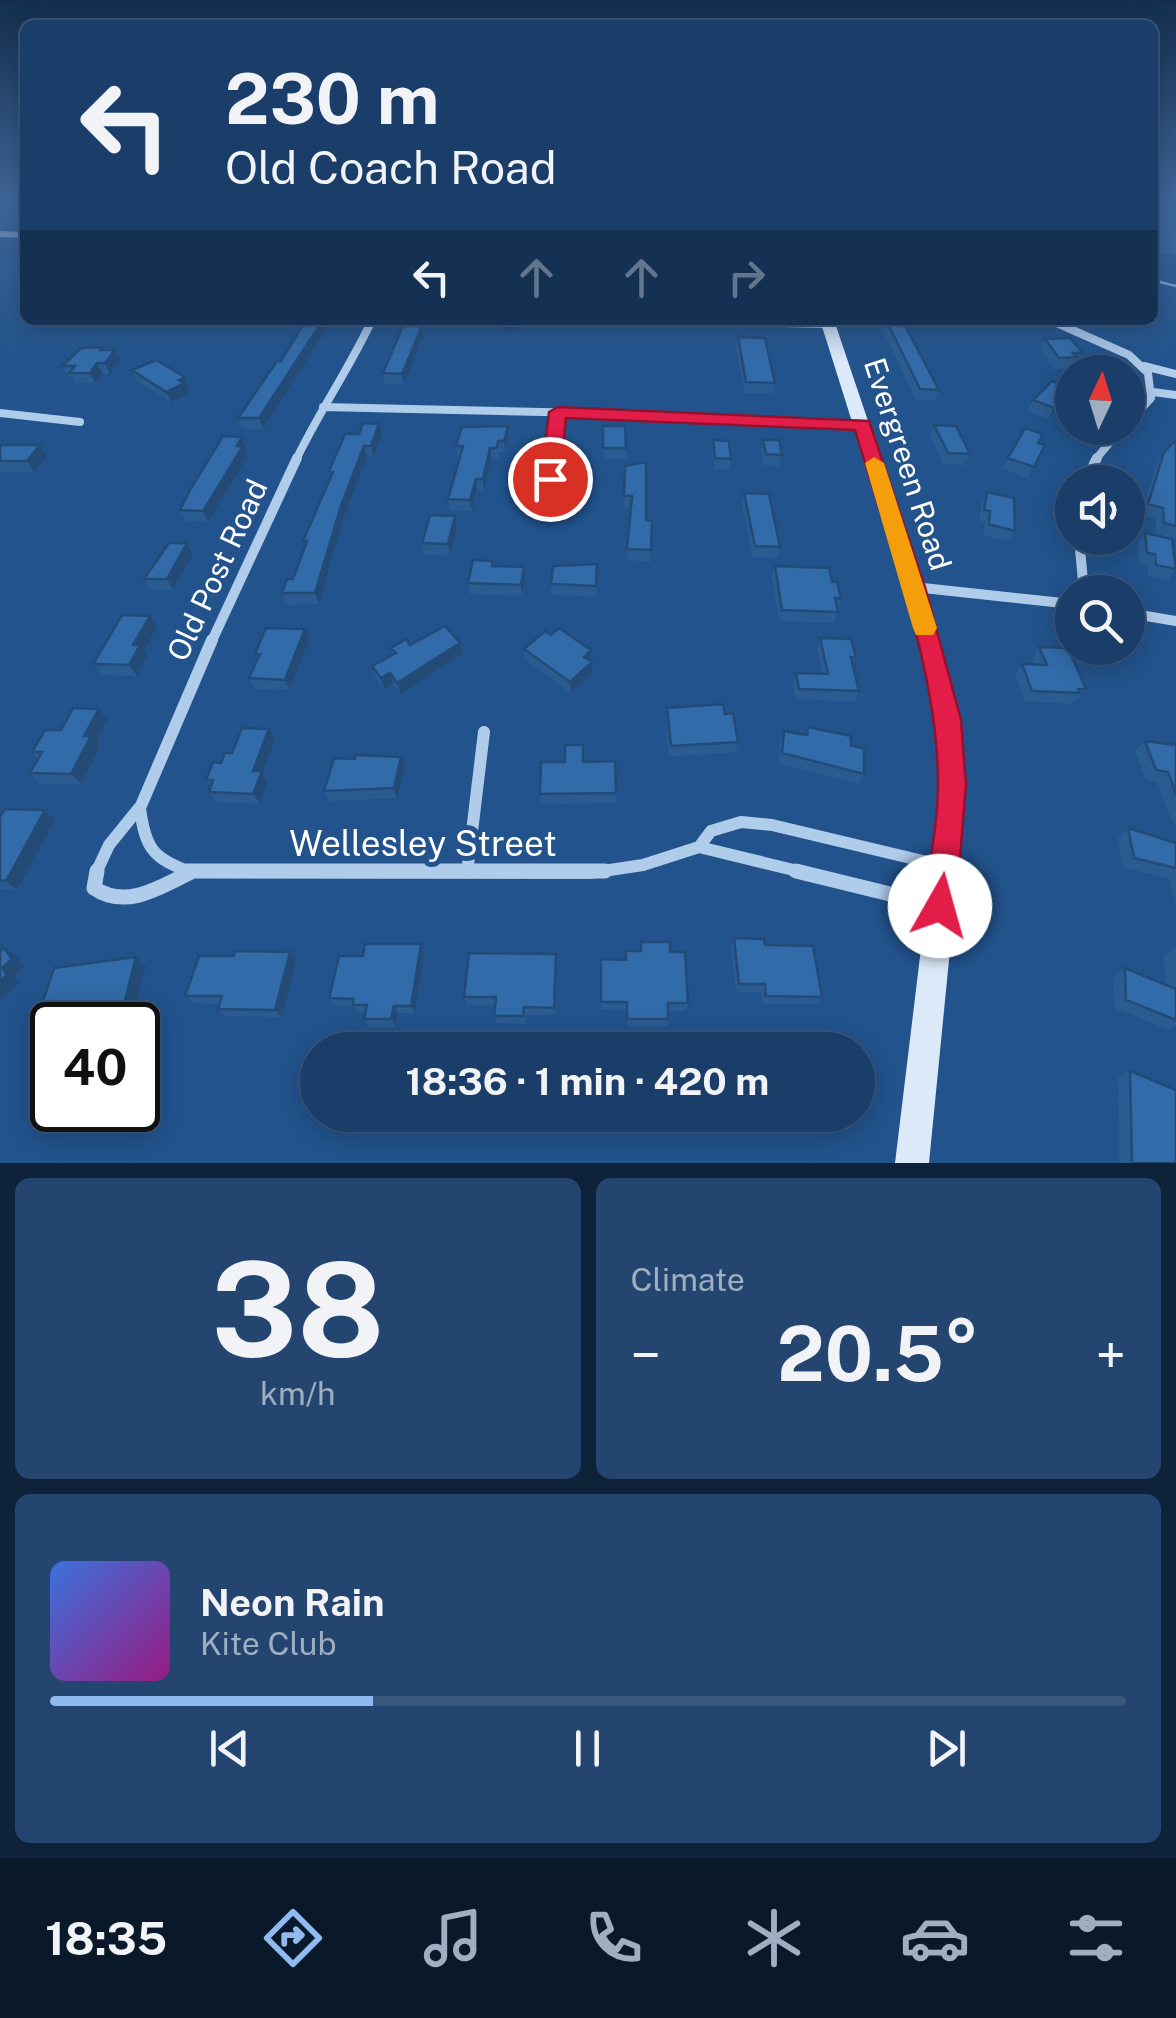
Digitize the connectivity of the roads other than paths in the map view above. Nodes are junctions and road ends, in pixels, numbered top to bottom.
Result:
1 (370, 325) edge
2 (829, 325) edge
3 (1062, 325) edge
4 (1126, 355) edge
5 (1145, 366) edge
6 (1145, 370) edge
7 (1176, 374) edge
8 (1153, 392) junction
9 (1176, 395) edge
10 (1145, 401) edge
11 (323, 407) junction
12 (558, 412) junction
13 (0, 413) edge
14 (80, 422) dead end
15 (862, 425) junction
16 (547, 513) dead end
17 (914, 587) junction
18 (1055, 602) edge
19 (1145, 616) edge
20 (1176, 622) edge
21 (484, 732) dead end
22 (140, 808) junction
23 (699, 847) junction
24 (944, 866) junction
25 (192, 872) junction
26 (467, 874) junction
27 (940, 906) junction
28 (912, 1163) edge

1 - 11 street, Old Post Road
2 - 15 street, Evergreen Road
3 - 4 street
5 - 7 street
6 - 8 street
8 - 9 street
8 - 10 street
11 - 12 street
11 - 22 street, Old Post Road
12 - 15 street
12 - 16 street
13 - 14 street
15 - 17 street, Evergreen Road
17 - 18 street
17 - 24 street, Evergreen Road
19 - 20 street
21 - 26 street
22 - 25 street, Wellesley Street
22 - 25 street, Old Post Road
23 - 24 street, Wellesley Street
23 - 26 street, Wellesley Street
23 - 27 street
24 - 27 street, Evergreen Road
25 - 26 street, Wellesley Street
27 - 28 street, Evergreen Road

